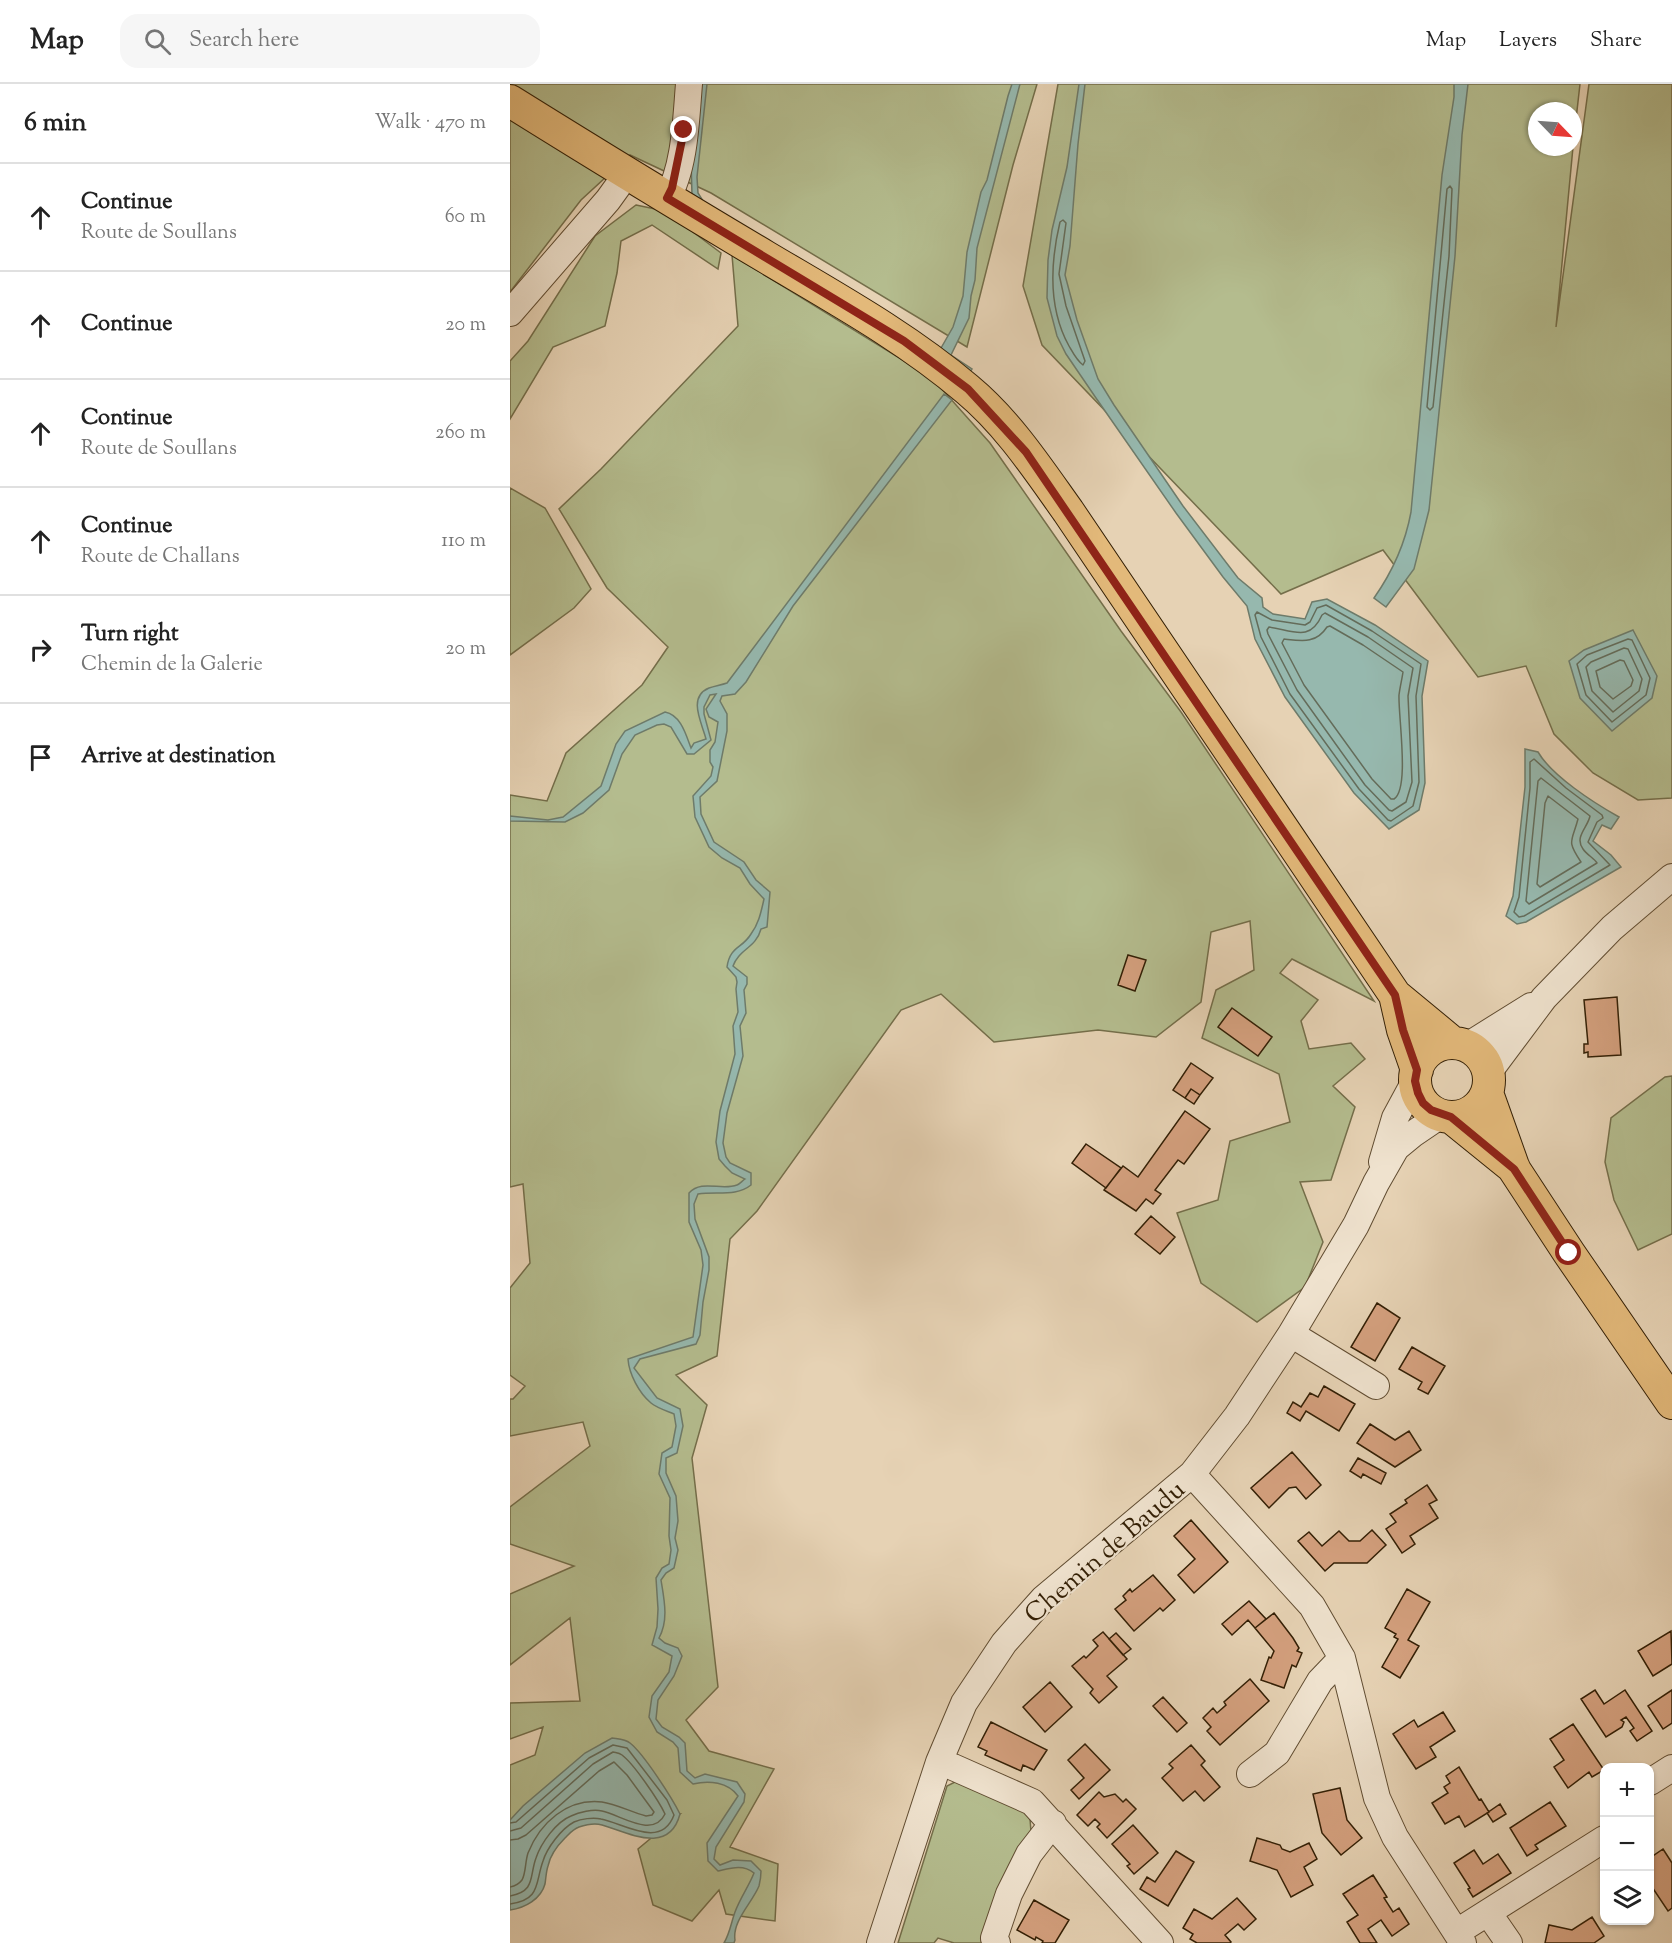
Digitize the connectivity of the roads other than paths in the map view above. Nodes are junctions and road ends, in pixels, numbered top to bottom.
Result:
1 (689, 84) edge
2 (510, 101) edge
3 (626, 174) junction
4 (667, 198) junction
5 (510, 313) edge
6 (1672, 877) edge
7 (1395, 995) junction
8 (1544, 998) junction
9 (1460, 1044) junction
10 (1416, 1075) junction
11 (1488, 1083) junction
12 (1446, 1116) junction
13 (1514, 1169) junction
14 (1376, 1183) junction
15 (1291, 1334) junction
16 (1376, 1386) dead end
17 (1672, 1403) edge
18 (1192, 1474) junction
19 (1342, 1658) junction
20 (939, 1762) junction
21 (1672, 1768) edge
22 (1250, 1774) dead end
23 (1654, 1779) edge
24 (1053, 1823) junction
25 (1600, 1842) edge
26 (1489, 1914) junction
27 (1460, 1938) edge
28 (880, 1943) edge
29 (998, 1943) edge
30 (1160, 1943) edge
31 (1509, 1943) edge

1 - 4 street
2 - 3 main road
3 - 4 main road
3 - 5 street
4 - 7 main road
6 - 8 street
7 - 9 main road
7 - 10 main road
8 - 9 street
8 - 11 street
9 - 10 main road
9 - 11 main road
10 - 12 main road
10 - 14 street, Chemin de Baudu
11 - 12 main road
11 - 13 main road
12 - 13 main road
12 - 14 street, Chemin de Baudu
13 - 17 main road
14 - 15 street, Chemin de Baudu
15 - 16 street
15 - 18 street, Chemin de Baudu
18 - 19 street
18 - 20 street, Chemin de Baudu
19 - 22 street
19 - 27 street
20 - 24 street
20 - 28 street, Chemin de Baudu
21 - 23 street
24 - 29 street
24 - 30 street
25 - 26 street
26 - 27 street
26 - 31 street

